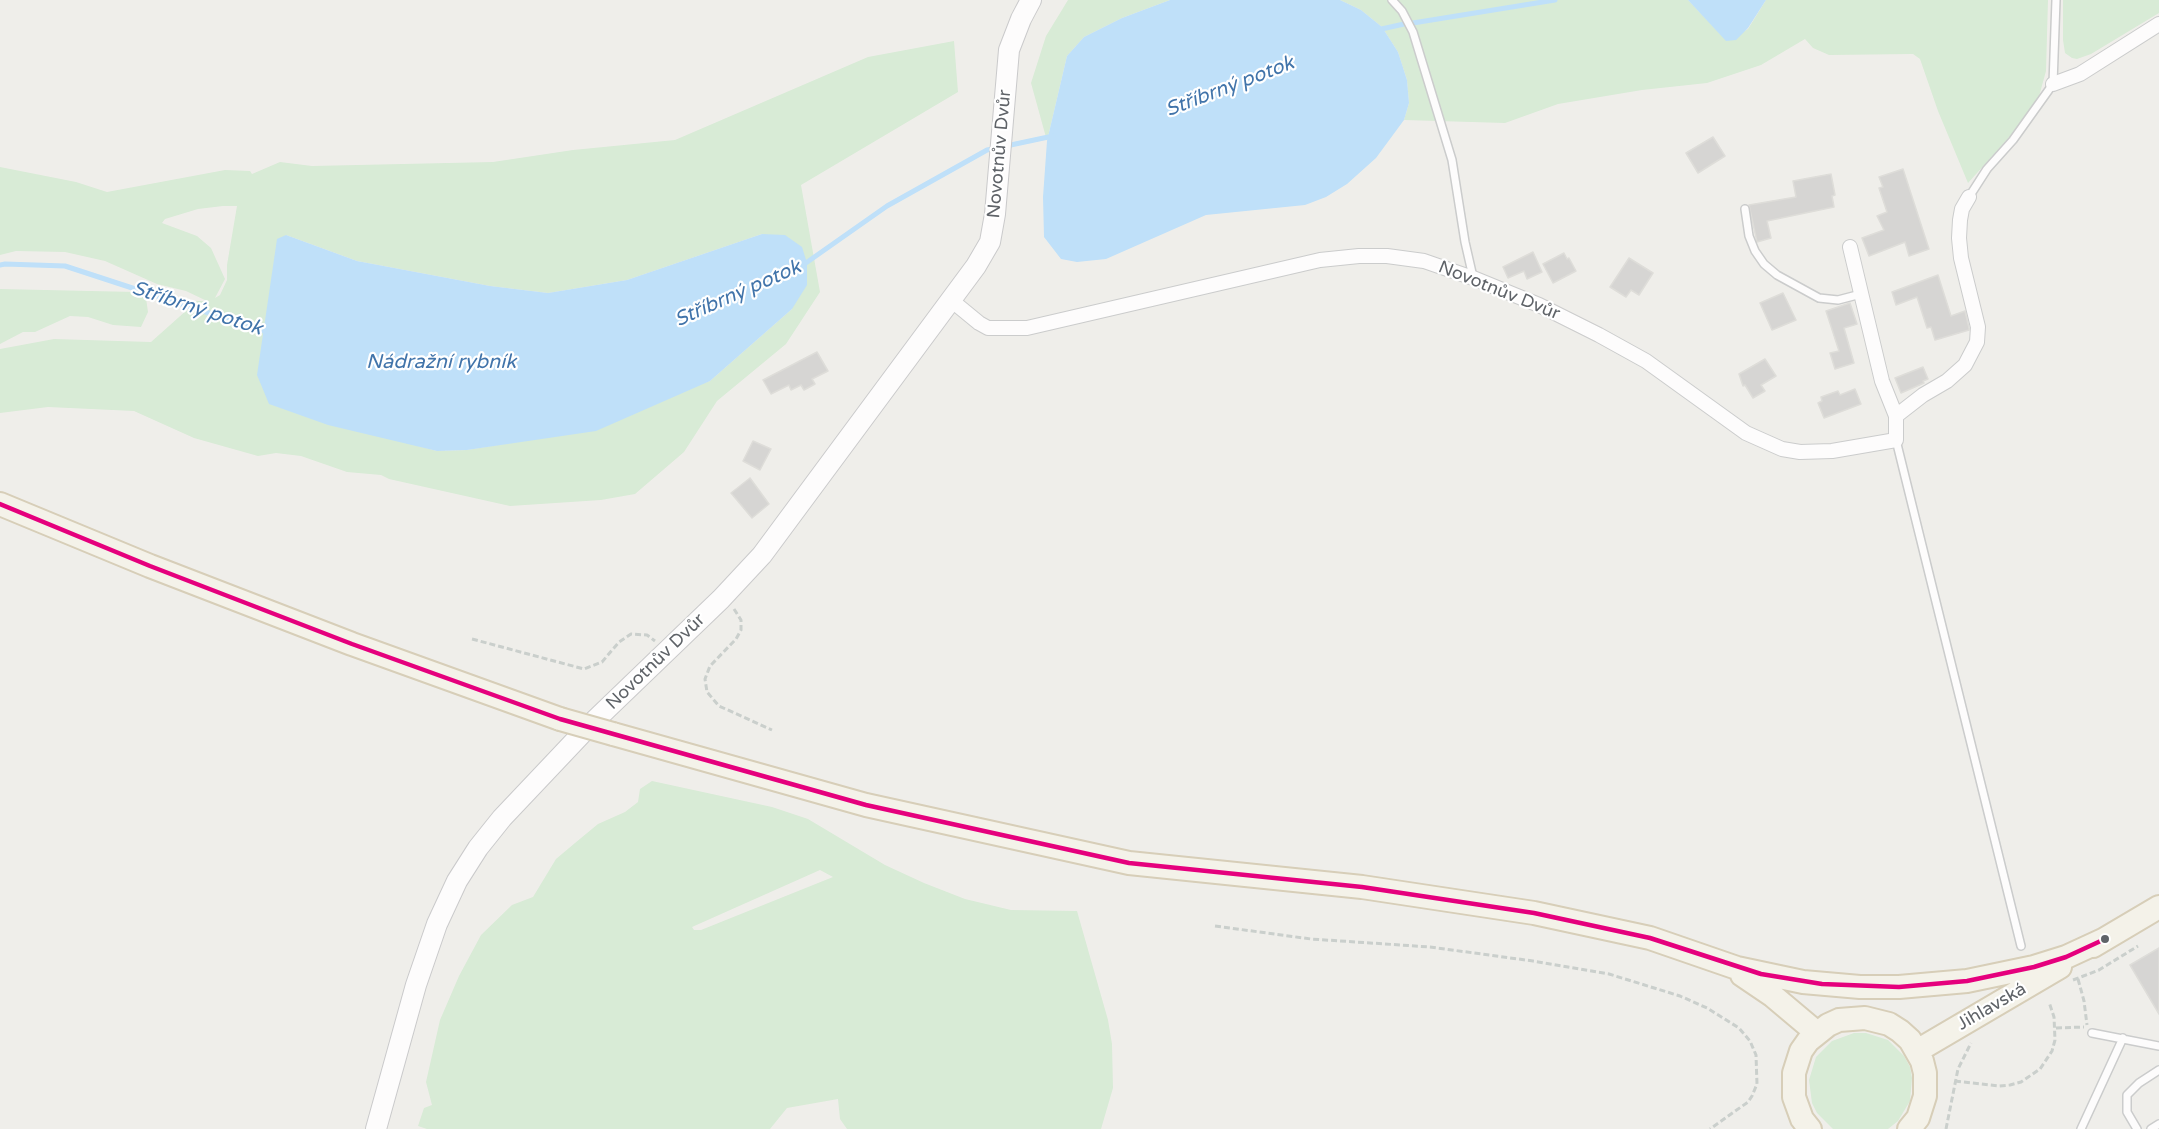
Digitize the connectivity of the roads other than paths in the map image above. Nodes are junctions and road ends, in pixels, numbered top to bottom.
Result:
1 (1031, 0) edge
2 (1392, 0) edge
3 (2056, 0) edge
4 (2159, 24) edge
5 (2053, 84) junction
6 (1969, 197) joint
7 (1745, 209) dead end
8 (1850, 247) dead end
9 (1473, 278) junction
10 (1861, 294) junction
11 (951, 300) junction
12 (1896, 416) junction
13 (1896, 440) junction
14 (0, 504) edge
15 (2159, 907) edge
16 (2105, 939) junction
17 (2021, 946) dead end
18 (1714, 960) junction
19 (2090, 1030) road end
20 (1817, 1033) junction
21 (2123, 1038) junction
22 (2159, 1046) edge
23 (1917, 1050) junction
24 (2159, 1070) edge
25 (379, 1120) edge
26 (2159, 1125) edge
27 (1799, 1126) edge
28 (1909, 1129) edge
29 (2081, 1129) edge
30 (2137, 1129) edge
31 (2151, 1129) edge

1 - 11 street, Novotnův Dvůr
2 - 9 lane
3 - 5 lane
4 - 5 street
5 - 6 lane
6 - 12 street
7 - 10 lane
8 - 10 street
9 - 11 street, Novotnův Dvůr
9 - 13 street, Novotnův Dvůr
10 - 12 street
11 - 25 street, Novotnův Dvůr
12 - 13 street
13 - 17 lane
14 - 18 main road, bridge
15 - 16 main road, Jihlavská
16 - 18 main road
16 - 23 main road, Jihlavská
18 - 20 main road
19 - 21 lane
20 - 23 main road
20 - 27 main road
21 - 22 lane
21 - 29 lane
23 - 28 main road
24 - 30 lane
26 - 31 lane

